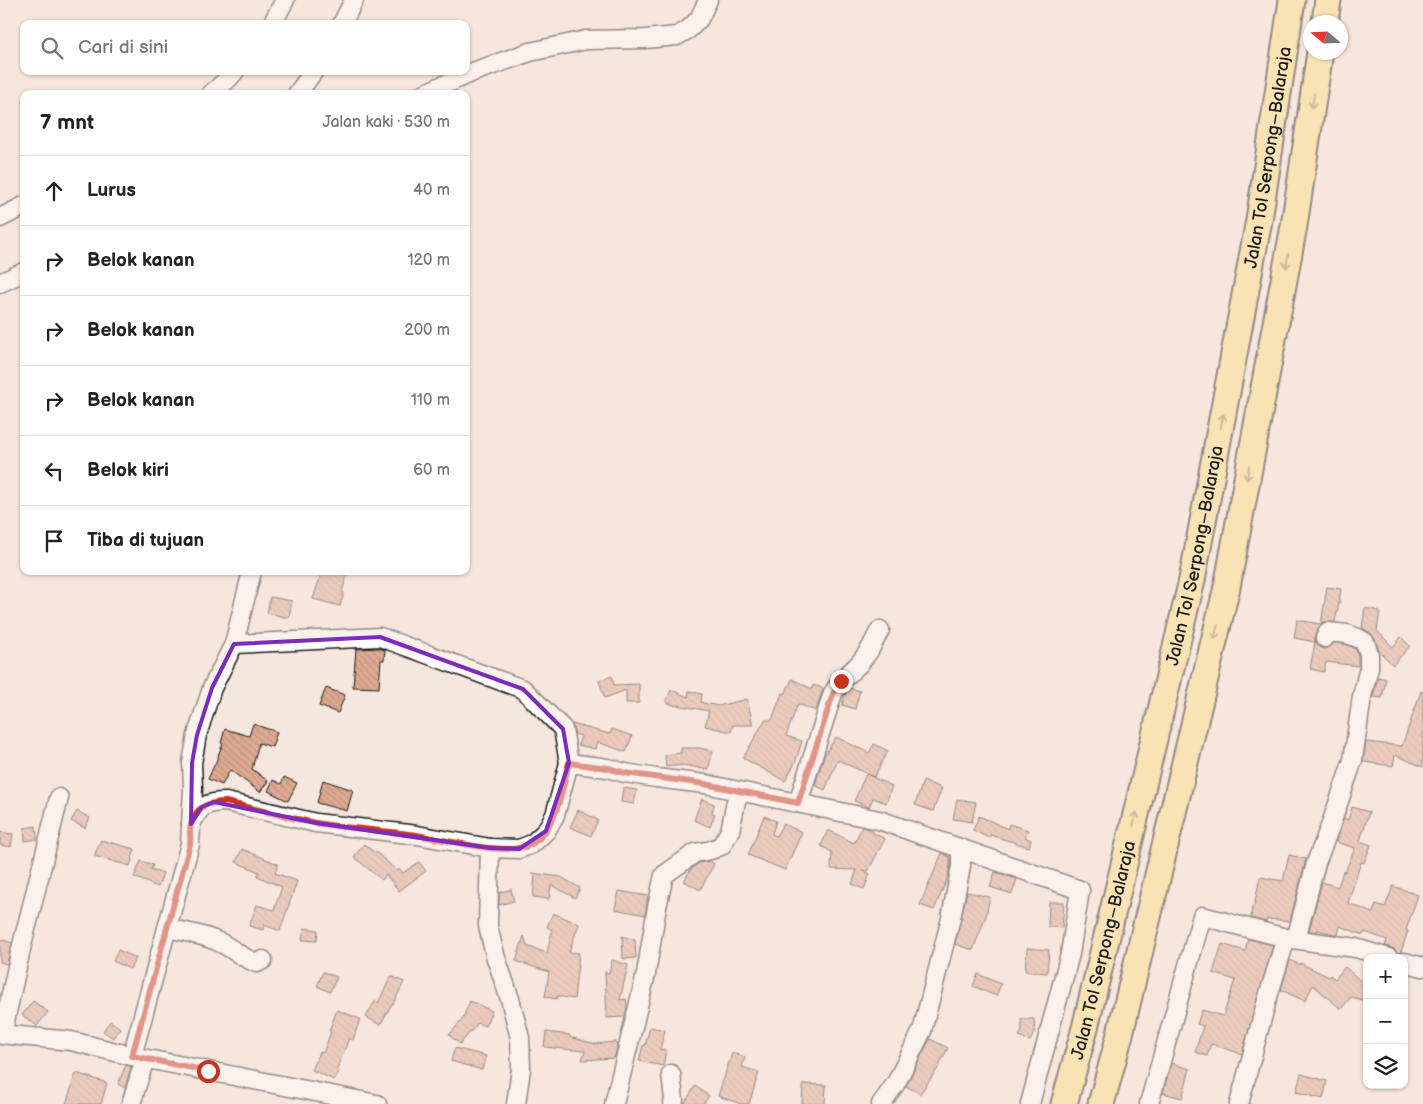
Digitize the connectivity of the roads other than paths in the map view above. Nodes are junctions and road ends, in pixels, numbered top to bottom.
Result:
1 (285, 0) edge
2 (354, 0) edge
3 (708, 0) edge
4 (1292, 0) edge
5 (1328, 0) edge
6 (1326, 15) edge
7 (274, 20) edge
8 (344, 20) edge
9 (1319, 60) edge
10 (470, 73) edge
11 (231, 75) edge
12 (312, 75) edge
13 (314, 75) edge
14 (466, 75) edge
15 (216, 90) edge
16 (300, 90) edge
17 (309, 90) edge
18 (432, 90) edge
19 (20, 208) edge
20 (0, 218) edge
21 (20, 274) edge
22 (0, 283) edge
23 (251, 575) edge
24 (880, 630) dead end
25 (1326, 638) dead end
26 (234, 644) junction
27 (569, 763) junction
28 (738, 792) junction
29 (59, 798) dead end
30 (798, 803) junction
31 (191, 824) junction
32 (490, 848) junction
33 (961, 849) junction
34 (167, 928) junction
35 (1291, 938) junction
36 (1376, 954) edge
37 (263, 960) dead end
38 (1408, 963) edge
39 (1423, 967) edge
40 (1, 1035) edge
41 (138, 1058) junction
42 (672, 1074) dead end
43 (131, 1104) edge
44 (377, 1104) edge
45 (516, 1104) edge
46 (614, 1104) edge
47 (673, 1104) edge
48 (882, 1104) edge
49 (1030, 1104) edge
50 (1064, 1104) edge
51 (1101, 1104) edge
52 (1149, 1104) edge
53 (1239, 1104) edge

1 - 7 street
2 - 8 street
3 - 10 street
50 -> 4 highway, Jalan Tol Serpong–Balaraja
5 - 6 highway
9 -> 51 highway, Jalan Tol Serpong–Balaraja
11 - 15 street
12 - 16 street
13 - 17 street
14 - 18 street
19 - 20 street
21 - 22 street
23 - 26 street
24 - 30 street
25 - 35 street
26 - 27 street
26 - 31 street
27 - 28 street
27 - 32 street
28 - 30 street
28 - 46 street
29 - 40 street
30 - 33 street
31 - 32 street
31 - 34 street
32 - 45 street
33 - 48 street
33 - 49 street
34 - 37 street
34 - 41 street
35 - 36 street
35 - 52 street
35 - 53 street
38 - 39 street
40 - 41 street
41 - 43 street
41 - 44 street
42 - 47 street

